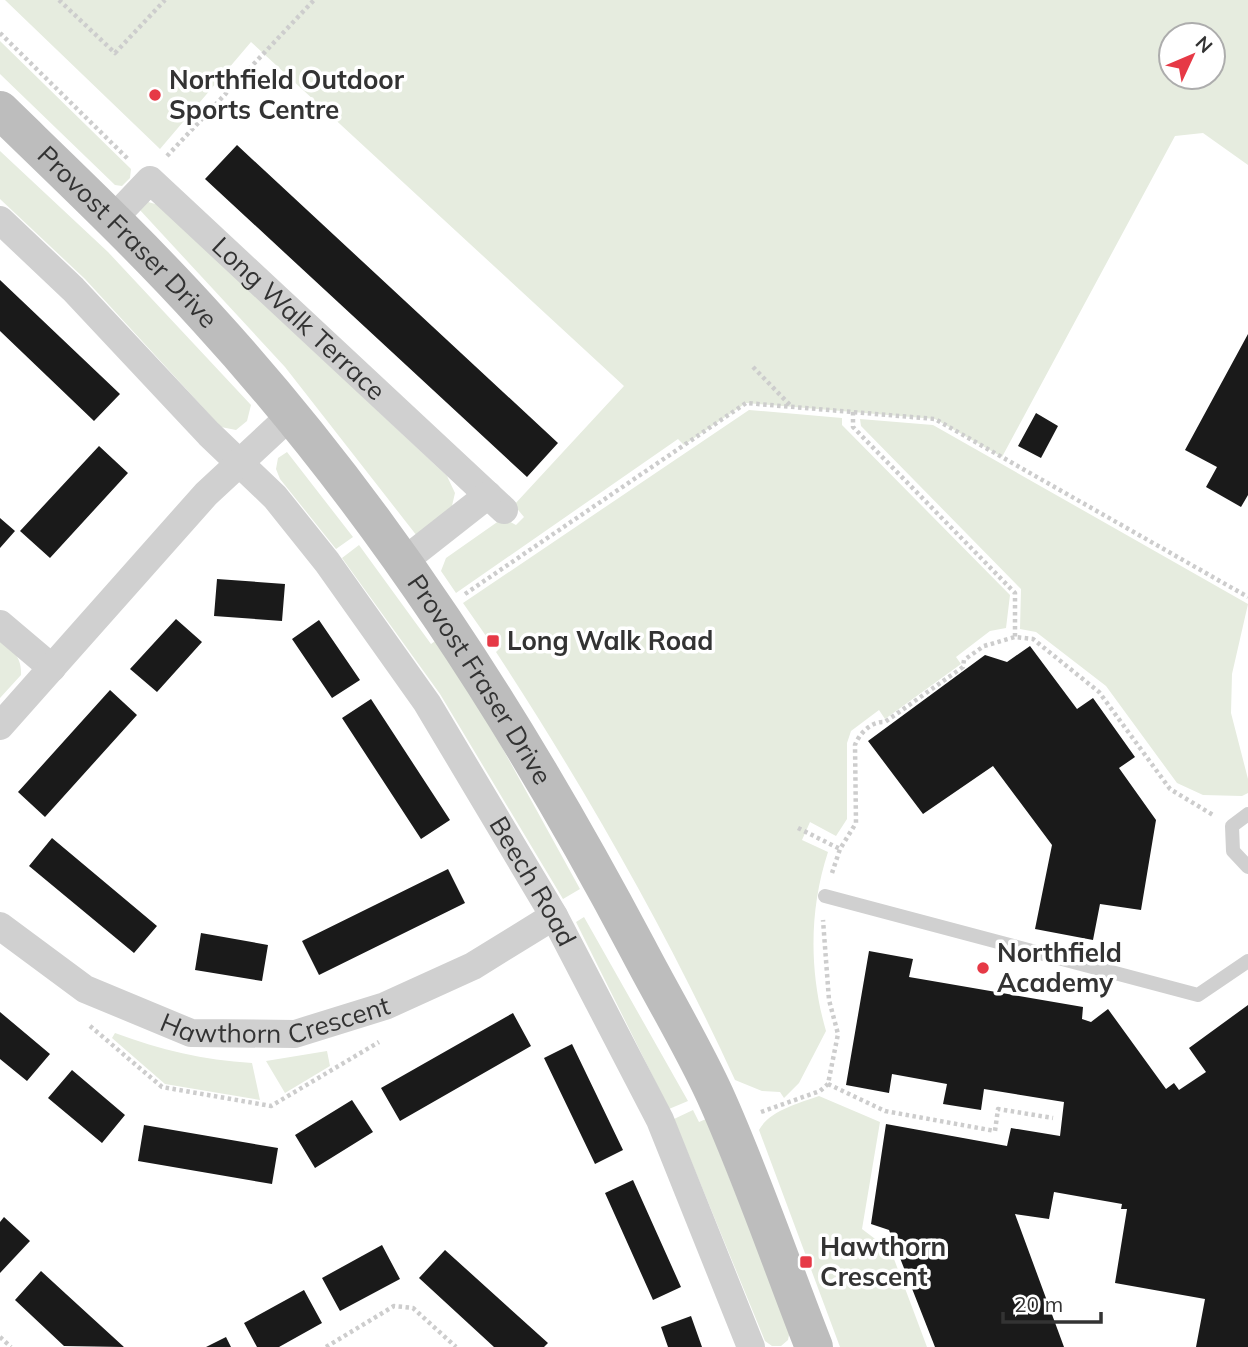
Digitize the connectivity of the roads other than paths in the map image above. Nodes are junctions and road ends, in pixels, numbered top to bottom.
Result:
1 (0, 110) edge
2 (113, 219) junction
3 (0, 220) edge
4 (290, 415) junction
5 (239, 463) junction
6 (404, 561) junction
7 (0, 624) edge
8 (52, 668) junction
9 (0, 726) edge
10 (1248, 814) edge
11 (1248, 867) edge
12 (825, 896) road end
13 (554, 916) junction
14 (0, 926) edge
15 (1248, 961) edge
16 (751, 1347) edge
17 (814, 1347) edge

1 - 2 street, Provost Fraser Drive
2 - 4 street, Provost Fraser Drive
2 - 6 street, Long Walk Terrace
3 - 5 street
4 - 5 street
4 - 6 street, Provost Fraser Drive
5 - 8 street
5 - 13 street, Beech Road
6 - 17 street, Provost Fraser Drive
7 - 8 street
8 - 9 street
10 - 11 lane
12 - 15 lane
13 - 14 street, Hawthorn Crescent
13 - 16 street, Beech Road

